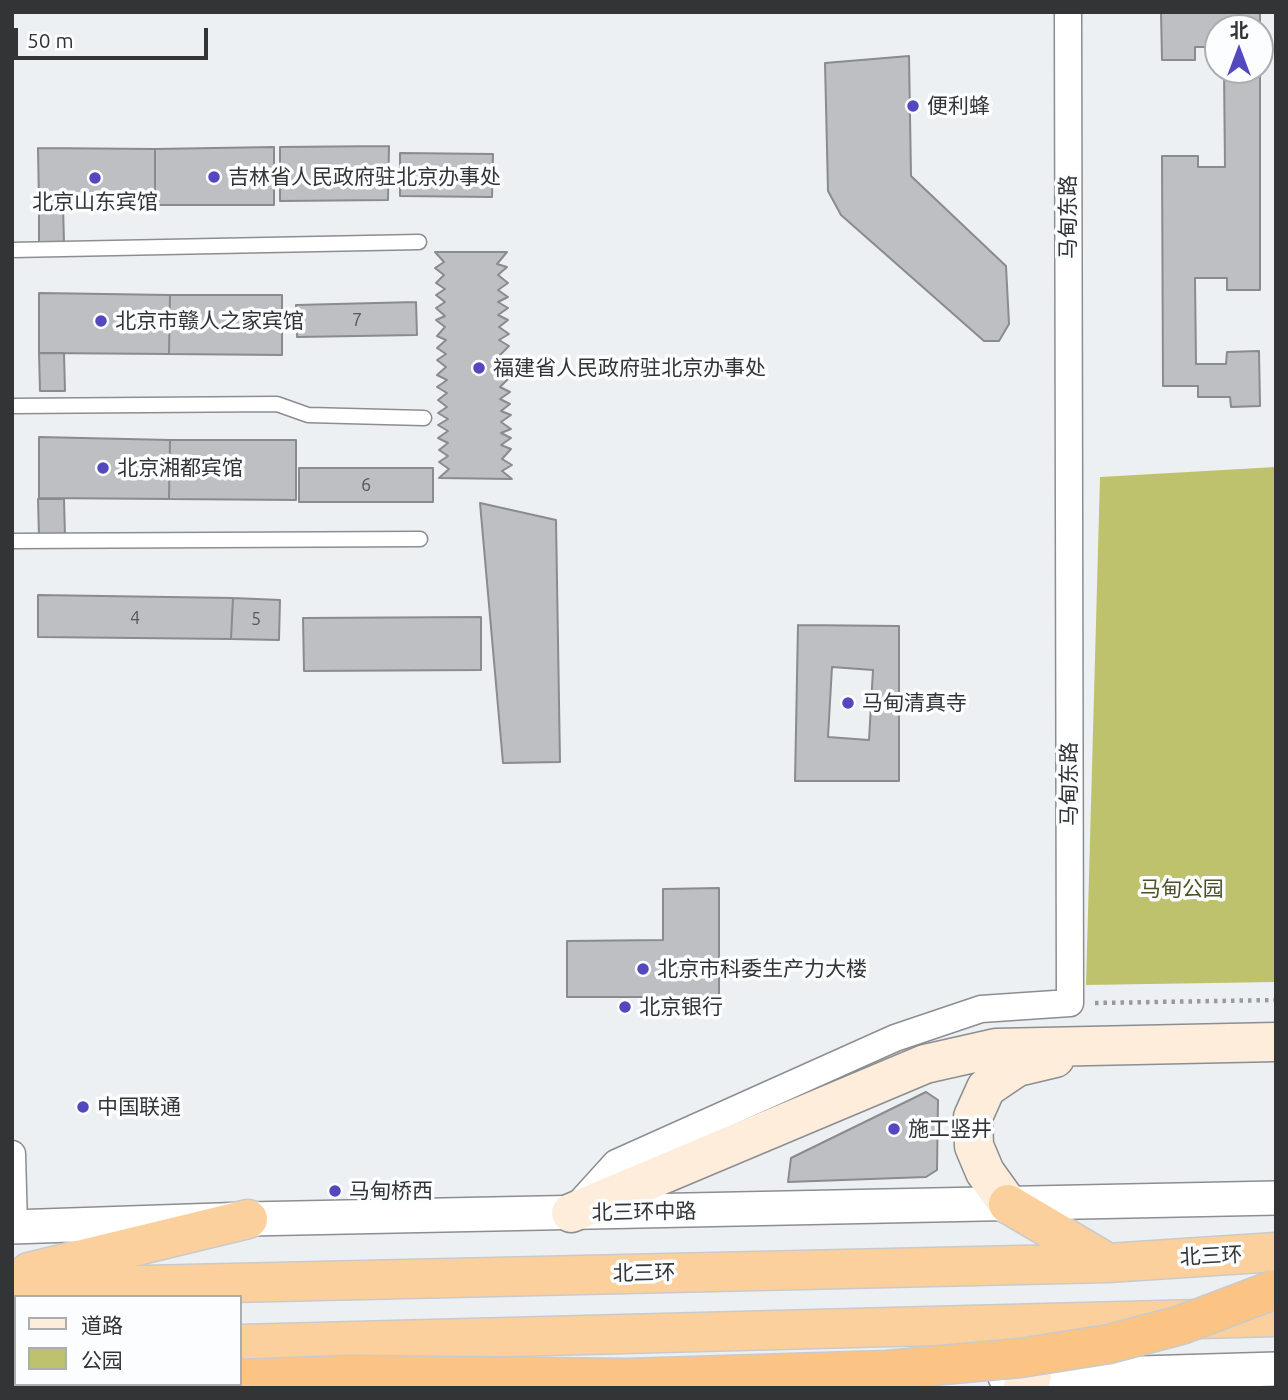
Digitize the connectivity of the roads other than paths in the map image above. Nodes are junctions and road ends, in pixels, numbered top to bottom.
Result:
1 (1068, 12) edge
2 (419, 242) dead end
3 (12, 250) edge
4 (12, 406) edge
5 (424, 418) dead end
6 (419, 539) dead end
7 (12, 541) edge
8 (1276, 1042) edge
9 (1109, 1046) junction
10 (12, 1154) edge
11 (1276, 1198) edge
12 (1008, 1204) junction
13 (571, 1213) junction
14 (248, 1219) junction
15 (13, 1227) edge
16 (1276, 1252) edge
17 (1108, 1262) junction
18 (12, 1276) edge
19 (12, 1288) edge
20 (1276, 1289) edge
21 (1276, 1317) edge
22 (1126, 1322) junction
23 (242, 1344) edge
24 (1276, 1368) edge
25 (242, 1378) edge
26 (1028, 1382) edge
27 (35, 1386) edge
28 (12, 1387) edge
29 (718, 1388) edge

1 - 13 street, 马甸东路
2 - 3 lane
4 - 5 lane
6 - 7 lane
8 - 9 main road
9 - 12 main road
9 - 13 main road
10 - 15 street
11 - 12 street, 北三环中路
12 - 13 street, 北三环中路
12 - 17 highway
13 - 14 street, 北三环中路
14 - 15 street, 北三环中路
14 - 18 highway
16 - 17 highway, 北三环
17 - 19 highway, 北三环
20 - 25 highway, bridge
21 - 22 highway
22 - 23 highway
22 - 26 highway
24 - 26 street
26 - 29 street
27 - 28 highway

